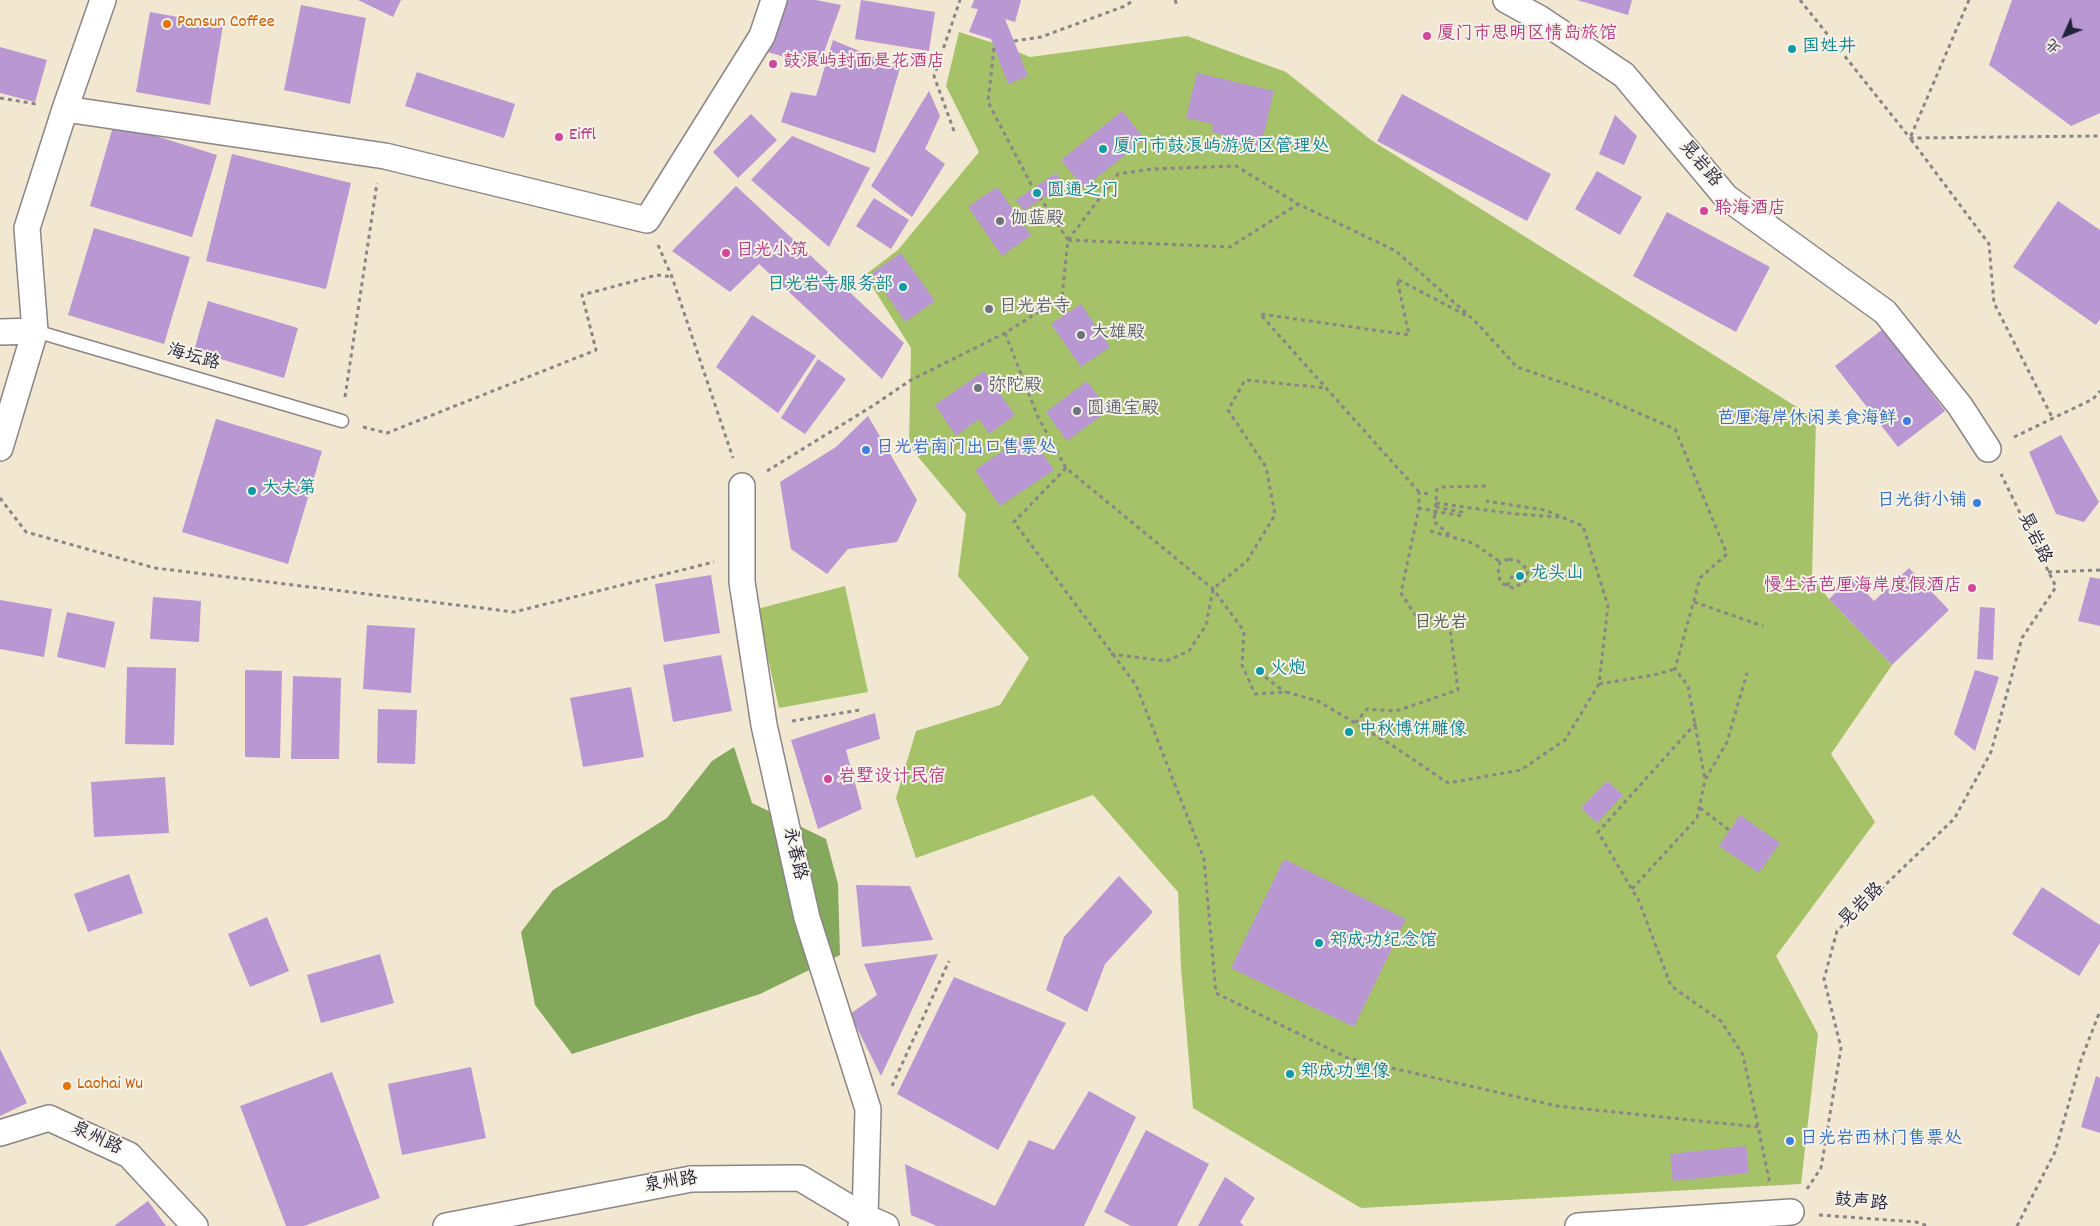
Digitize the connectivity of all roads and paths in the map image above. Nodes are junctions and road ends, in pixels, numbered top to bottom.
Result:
1 (103, 0) edge
2 (774, 0) edge
3 (960, 0) edge
4 (1134, 0) edge
5 (1175, 0) edge
6 (1506, 0) edge
7 (1800, 0) edge
8 (1969, 0) edge
9 (1177, 4) dead end
10 (1014, 41) dead end
11 (994, 48) dead end
12 (0, 98) edge
13 (65, 109) junction
14 (954, 131) dead end
15 (2100, 136) edge
16 (1910, 138) junction
17 (378, 176) dead end
18 (1034, 188) dead end
19 (1041, 199) dead end
20 (1298, 204) junction
21 (647, 220) junction
22 (1068, 240) junction
23 (672, 277) junction
24 (1474, 320) junction
25 (35, 331) junction
26 (0, 332) edge
27 (1005, 333) junction
28 (1326, 388) junction
29 (2100, 391) edge
30 (2053, 419) junction
31 (342, 421) junction
32 (0, 448) edge
33 (1988, 448) junction
34 (1066, 468) junction
35 (742, 486) junction
36 (1486, 486) dead end
37 (1419, 492) junction
38 (1428, 494) dead end
39 (0, 498) edge
40 (1486, 501) dead end
41 (1436, 503) junction
42 (1419, 508) junction
43 (1563, 517) junction
44 (1430, 531) dead end
45 (1453, 537) junction
46 (742, 555) junction
47 (1500, 562) junction
48 (2100, 570) edge
49 (2048, 572) junction
50 (1514, 573) dead end
51 (1507, 586) junction
52 (1213, 589) junction
53 (1694, 602) junction
54 (1763, 626) dead end
55 (1110, 654) junction
56 (1675, 669) junction
57 (1747, 672) dead end
58 (1265, 677) dead end
59 (1599, 684) junction
60 (1286, 692) junction
61 (860, 710) dead end
62 (1696, 722) junction
63 (1355, 723) junction
64 (764, 726) junction
65 (1705, 780) junction
66 (1699, 808) junction
67 (1730, 830) dead end
68 (1632, 889) junction
69 (949, 961) dead end
70 (2100, 1011) edge
71 (868, 1109) junction
72 (1758, 1127) junction
73 (0, 1133) edge
74 (1788, 1219) edge
75 (871, 1223) edge
76 (195, 1226) edge
77 (446, 1226) edge
78 (1578, 1226) edge
79 (1928, 1226) edge
80 (2017, 1226) edge

1 - 13 street
2 - 21 street
3 - 14 path
4 - 10 path
5 - 9 path
6 - 33 street, 晃岩路
7 - 16 path
8 - 16 path
11 - 18 path
12 - 13 path
13 - 21 street
13 - 25 street
15 - 16 path
16 - 30 path
17 - 31 path
19 - 22 path
20 - 22 path
20 - 22 path
20 - 24 path
21 - 23 path
22 - 27 path
23 - 31 path
23 - 35 path
24 - 28 path
24 - 53 path
25 - 26 street
25 - 31 lane, 海坛路
25 - 32 street
27 - 34 path
27 - 35 path
28 - 37 path
28 - 52 path
29 - 30 path
30 - 33 path
33 - 49 path, 晃岩路
34 - 52 path
34 - 55 path
35 - 46 street, 永春路
36 - 41 path
37 - 38 path
37 - 42 path
39 - 46 path
40 - 43 path
41 - 42 path
41 - 43 path
41 - 45 path, bridge
42 - 63 path
43 - 59 path
44 - 45 path
45 - 47 path
46 - 64 street, 永春路
47 - 51 path
47 - 51 path
48 - 49 path
49 - 74 path, 晃岩路
50 - 51 path
52 - 55 path
52 - 60 path
53 - 54 path
53 - 56 path
55 - 72 path
56 - 59 path
56 - 62 path
57 - 65 path
58 - 60 path
59 - 63 path
60 - 63 path
61 - 64 path
62 - 65 path
62 - 68 path
64 - 71 street, 永春路
65 - 66 path
66 - 67 path
66 - 68 path
68 - 72 path
69 - 71 path
70 - 80 path
71 - 75 street, 永春路
72 - 74 path
73 - 76 street, 泉州路
74 - 78 street
74 - 79 path, 鼓声路
75 - 77 street, 泉州路

